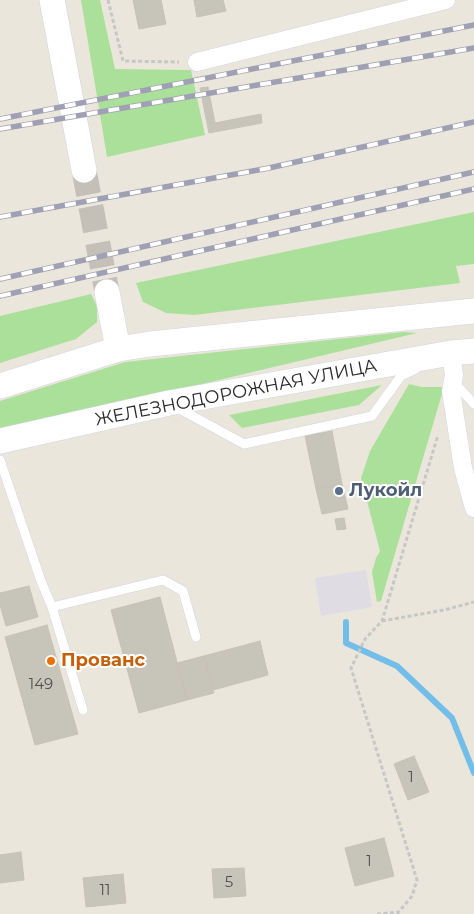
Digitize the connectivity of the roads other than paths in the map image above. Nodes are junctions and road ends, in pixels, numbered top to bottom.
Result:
1 (52, 0) edge
2 (446, 0) edge
3 (197, 62) road end
4 (84, 170) tunnel mouth
5 (107, 292) tunnel mouth
6 (474, 311) edge
7 (118, 349) junction
8 (463, 352) edge
9 (454, 381) junction
10 (0, 386) edge
11 (169, 403) junction
12 (474, 404) edge
13 (0, 442) edge
14 (0, 460) edge
15 (474, 508) edge
16 (52, 607) junction
17 (196, 637) dead end
18 (83, 710) dead end

1 - 4 main road
2 - 3 street
5 - 7 main road
6 - 7 main road
7 - 10 main road
8 - 9 street
8 - 11 main road, ЖЕЛЕЗНОДОРОЖНАЯ УЛИЦА
8 - 11 lane
9 - 12 lane
9 - 15 street
11 - 13 main road, ЖЕЛЕЗНОДОРОЖНАЯ УЛИЦА
14 - 16 lane
16 - 17 lane
16 - 18 lane

